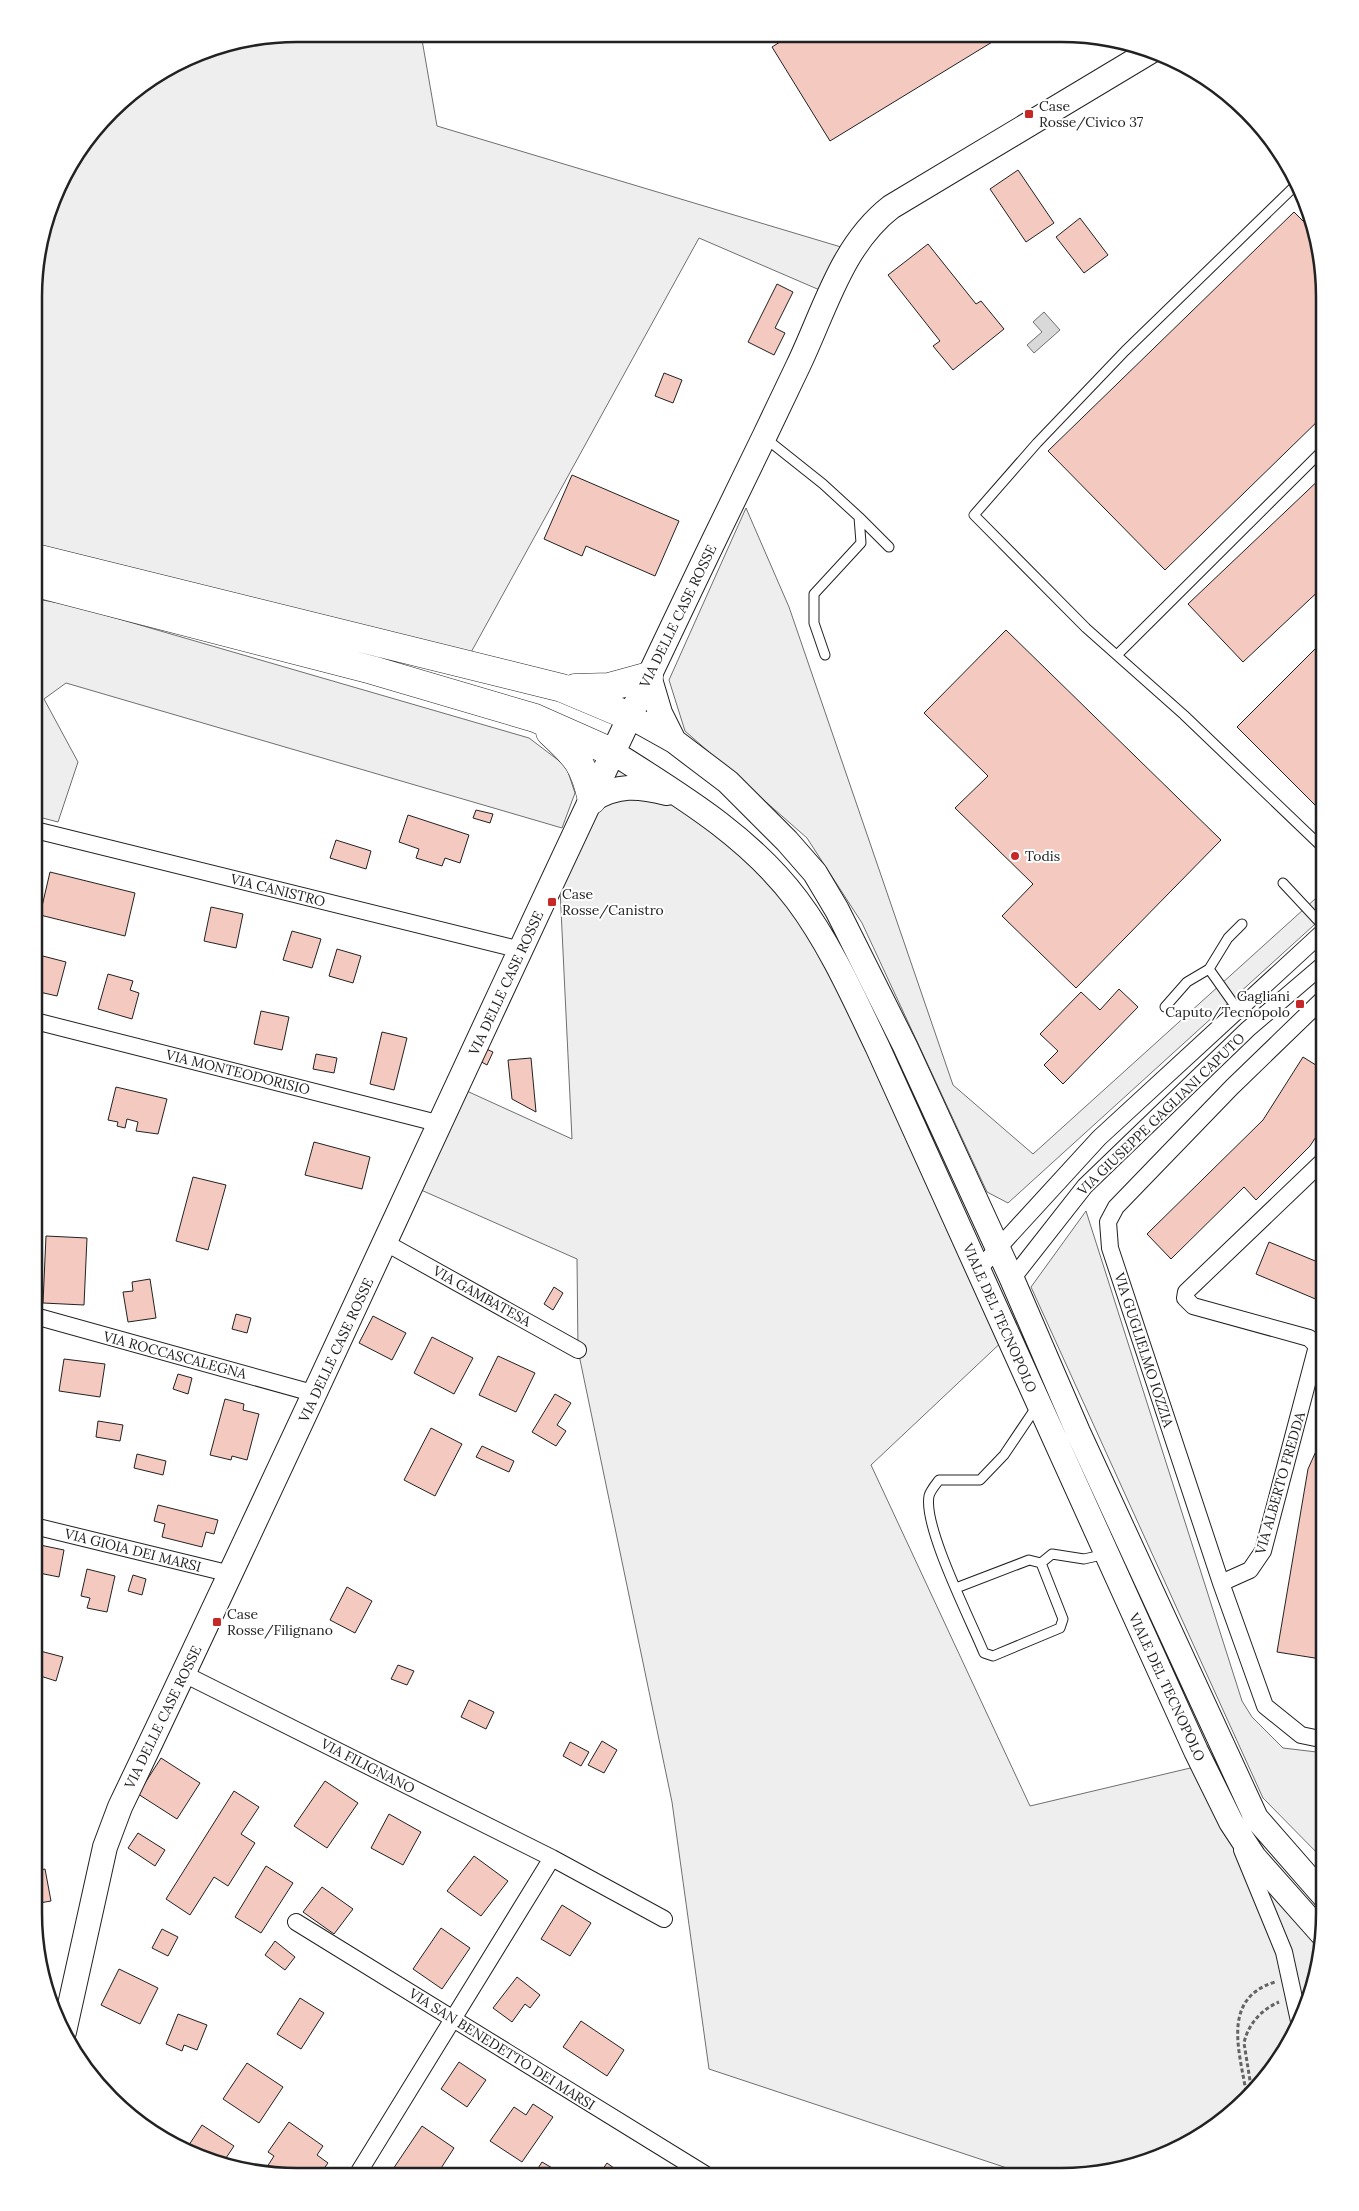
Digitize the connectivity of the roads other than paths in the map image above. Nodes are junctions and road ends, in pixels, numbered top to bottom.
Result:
1 (1143, 56) edge
2 (1292, 189) edge
3 (764, 437) junction
4 (1316, 457) edge
5 (859, 517) junction
6 (889, 547) dead end
7 (43, 560) edge
8 (43, 586) edge
9 (826, 655) dead end
10 (1117, 655) junction
11 (649, 676) junction
12 (562, 688) junction
13 (631, 717) junction
14 (535, 718) junction
15 (674, 741) junction
16 (614, 754) junction
17 (688, 799) junction
18 (592, 800) junction
19 (43, 832) edge
20 (1316, 841) edge
21 (1283, 883) dead end
22 (1316, 919) edge
23 (1242, 924) dead end
24 (1316, 937) edge
25 (521, 950) junction
26 (1209, 969) junction
27 (1316, 971) edge
28 (1316, 1006) edge
29 (1165, 1007) dead end
30 (1238, 1010) junction
31 (43, 1023) edge
32 (441, 1124) junction
33 (1316, 1168) edge
34 (386, 1243) junction
35 (998, 1249) junction
36 (978, 1270) junction
37 (1012, 1279) junction
38 (43, 1318) edge
39 (1316, 1345) edge
40 (578, 1350) dead end
41 (1316, 1350) edge
42 (316, 1394) junction
43 (1038, 1404) junction
44 (43, 1528) edge
45 (1106, 1554) junction
46 (1041, 1563) junction
47 (231, 1574) junction
48 (1221, 1583) junction
49 (956, 1588) junction
50 (184, 1674) junction
51 (1316, 1738) edge
52 (1231, 1822) junction
53 (552, 1858) junction
54 (1316, 1887) edge
55 (664, 1919) dead end
56 (296, 1922) dead end
57 (1316, 1927) edge
58 (1297, 2011) edge
59 (455, 2018) junction
60 (67, 2021) edge
61 (361, 2168) edge
62 (695, 2168) edge

1 - 3 main road, VIA DELLE CASE ROSSE
2 - 10 lane
3 - 5 lane
3 - 11 main road, VIA DELLE CASE ROSSE
4 - 10 lane
5 - 6 lane
5 - 9 lane
7 - 12 highway
8 - 14 highway
10 - 20 lane
11 - 12 highway
11 - 13 main road, VIA DELLE CASE ROSSE
11 - 15 main road
12 - 13 highway
13 - 15 main road, VIALE DEL TECNOPOLO
13 - 16 main road, VIA DELLE CASE ROSSE
14 - 16 highway
14 - 18 highway
15 - 35 main road, VIALE DEL TECNOPOLO
16 - 17 main road, VIALE DEL TECNOPOLO
16 - 18 main road, VIA DELLE CASE ROSSE
17 - 18 main road
17 - 36 main road, VIALE DEL TECNOPOLO
18 - 25 main road, VIA DELLE CASE ROSSE
19 - 25 street, VIA CANISTRO
21 - 22 lane
23 - 26 lane
24 - 30 street, VIA GIUSEPPE GAGLIANI CAPUTO
25 - 32 main road, VIA DELLE CASE ROSSE
26 - 29 lane
26 - 30 lane
27 - 37 street, VIA GIUSEPPE GAGLIANI CAPUTO
28 - 48 street, VIA GUGLIELMO IOZZIA
30 - 35 street, VIA GIUSEPPE GAGLIANI CAPUTO
31 - 32 street, VIA MONTEODORISIO
32 - 34 main road, VIA DELLE CASE ROSSE
33 - 39 street, VIA ALBERTO FREDDA
34 - 40 street, VIA GAMBATESA
34 - 42 main road, VIA DELLE CASE ROSSE
35 - 36 street, VIA GIUSEPPE GAGLIANI CAPUTO
35 - 37 main road, VIALE DEL TECNOPOLO
36 - 43 main road, VIALE DEL TECNOPOLO
37 - 54 main road, VIALE DEL TECNOPOLO
38 - 42 street, VIA ROCCASCALEGNA
41 - 48 street, VIA ALBERTO FREDDA
42 - 47 main road, VIA DELLE CASE ROSSE
43 - 45 main road, VIALE DEL TECNOPOLO
43 - 49 lane
44 - 47 street, VIA GIOIA DEI MARSI
45 - 46 lane
45 - 52 main road, VIALE DEL TECNOPOLO
46 - 49 lane
46 - 49 lane
47 - 50 main road, VIA DELLE CASE ROSSE
48 - 51 street, VIA GUGLIELMO IOZZIA
50 - 53 street, VIA FILIGNANO
50 - 60 main road, VIA DELLE CASE ROSSE
52 - 57 main road, VIALE DEL TECNOPOLO
52 - 58 street
53 - 55 street, VIA FILIGNANO
53 - 59 street
56 - 59 street, VIA SAN BENEDETTO DEI MARSI
59 - 61 street
59 - 62 street, VIA SAN BENEDETTO DEI MARSI

